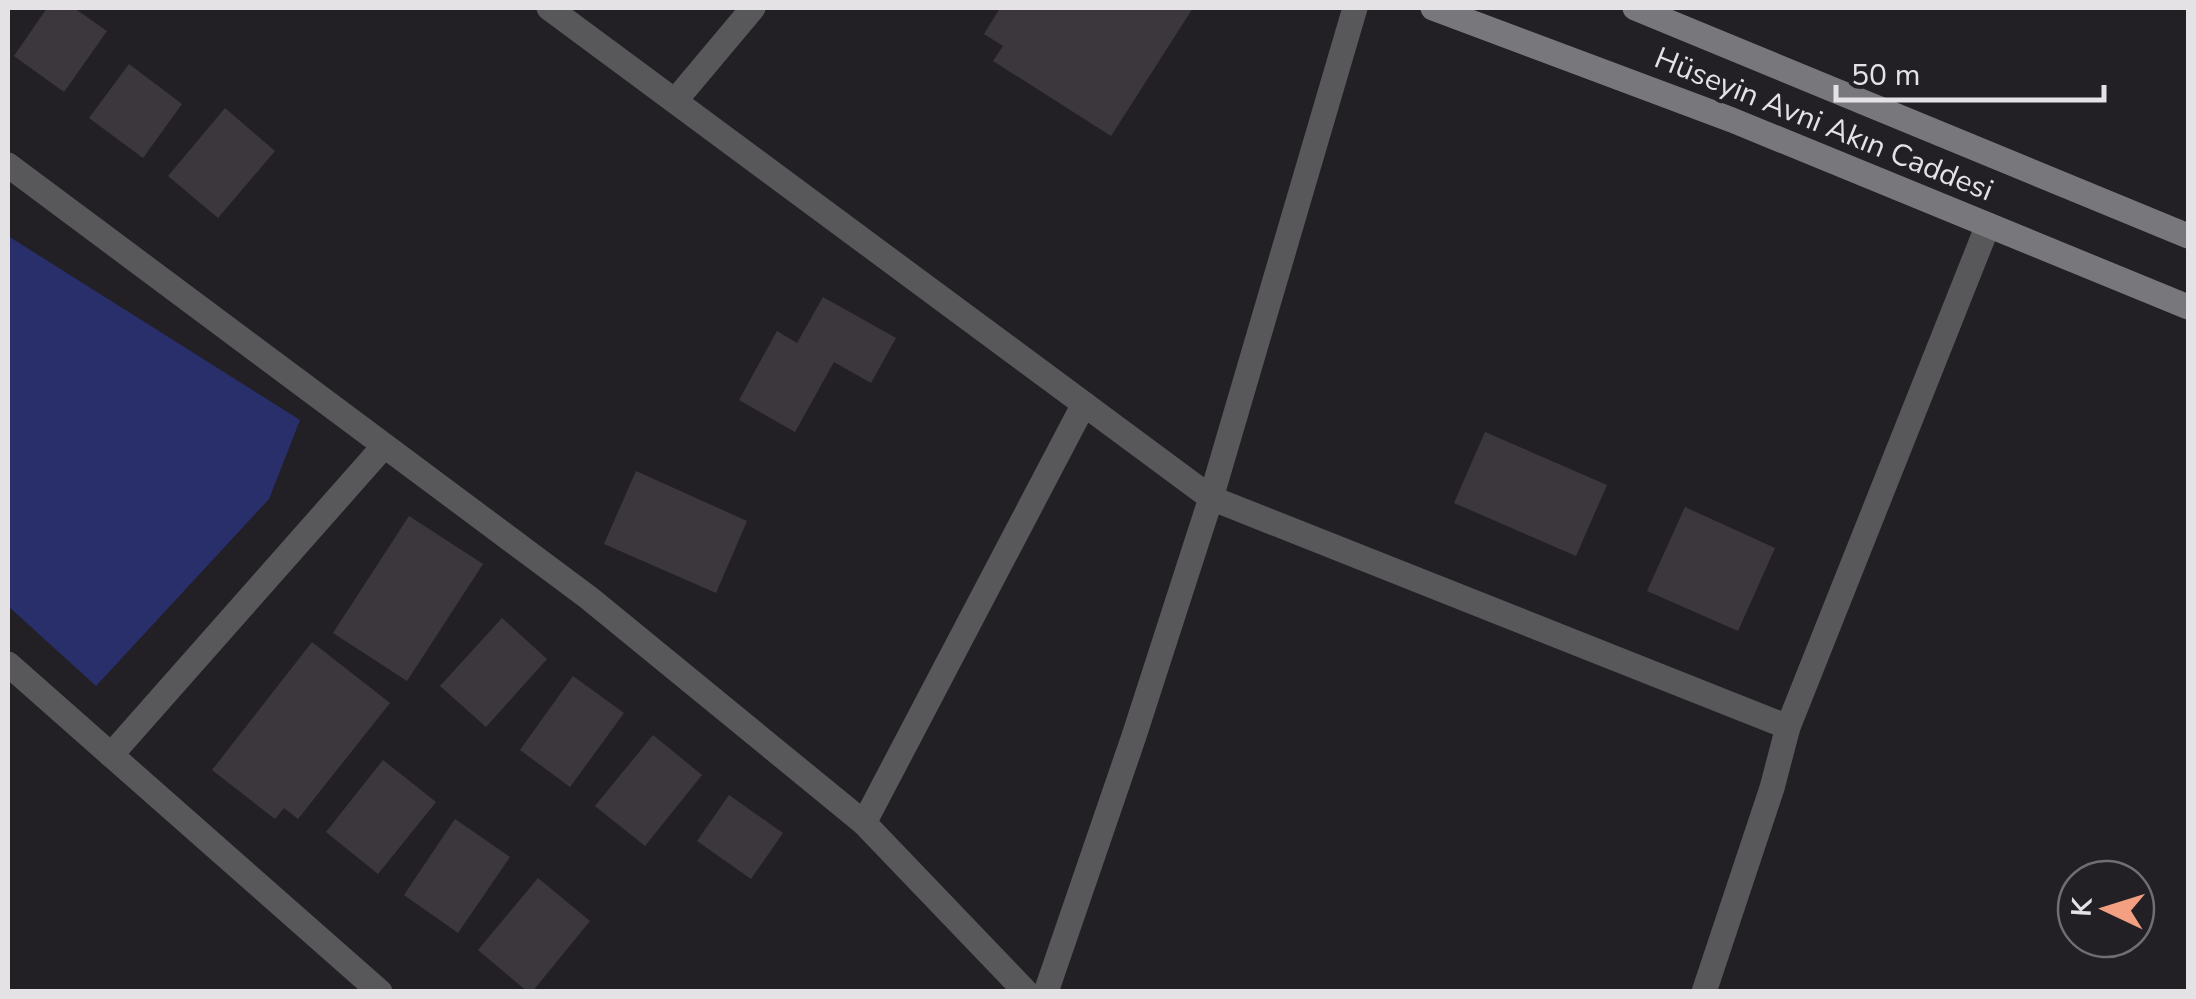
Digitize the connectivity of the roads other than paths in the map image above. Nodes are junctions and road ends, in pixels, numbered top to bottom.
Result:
1 (549, 8) edge
2 (753, 8) edge
3 (1355, 8) edge
4 (1433, 8) edge
5 (1635, 8) edge
6 (674, 100) junction
7 (8, 166) edge
8 (1988, 225) junction
9 (2188, 236) edge
10 (2188, 307) edge
11 (1084, 404) junction
12 (384, 446) junction
13 (1211, 498) junction
14 (8, 664) edge
15 (1788, 727) junction
16 (111, 755) junction
17 (864, 824) junction
18 (380, 992) edge
19 (1026, 992) edge
20 (1046, 992) edge
21 (1704, 992) edge

1 - 6 street
2 - 6 street
3 - 13 street
4 - 8 main road, Hüseyin Avni Akın Caddesi
5 - 9 main road, Hüseyin Avni Akın Caddesi
6 - 11 street
7 - 12 street
8 - 10 main road, Hüseyin Avni Akın Caddesi
8 - 15 street
11 - 13 street
11 - 17 street
12 - 16 street
12 - 17 street
13 - 15 street
13 - 20 street
14 - 16 street
15 - 21 street
16 - 18 street
17 - 19 street

